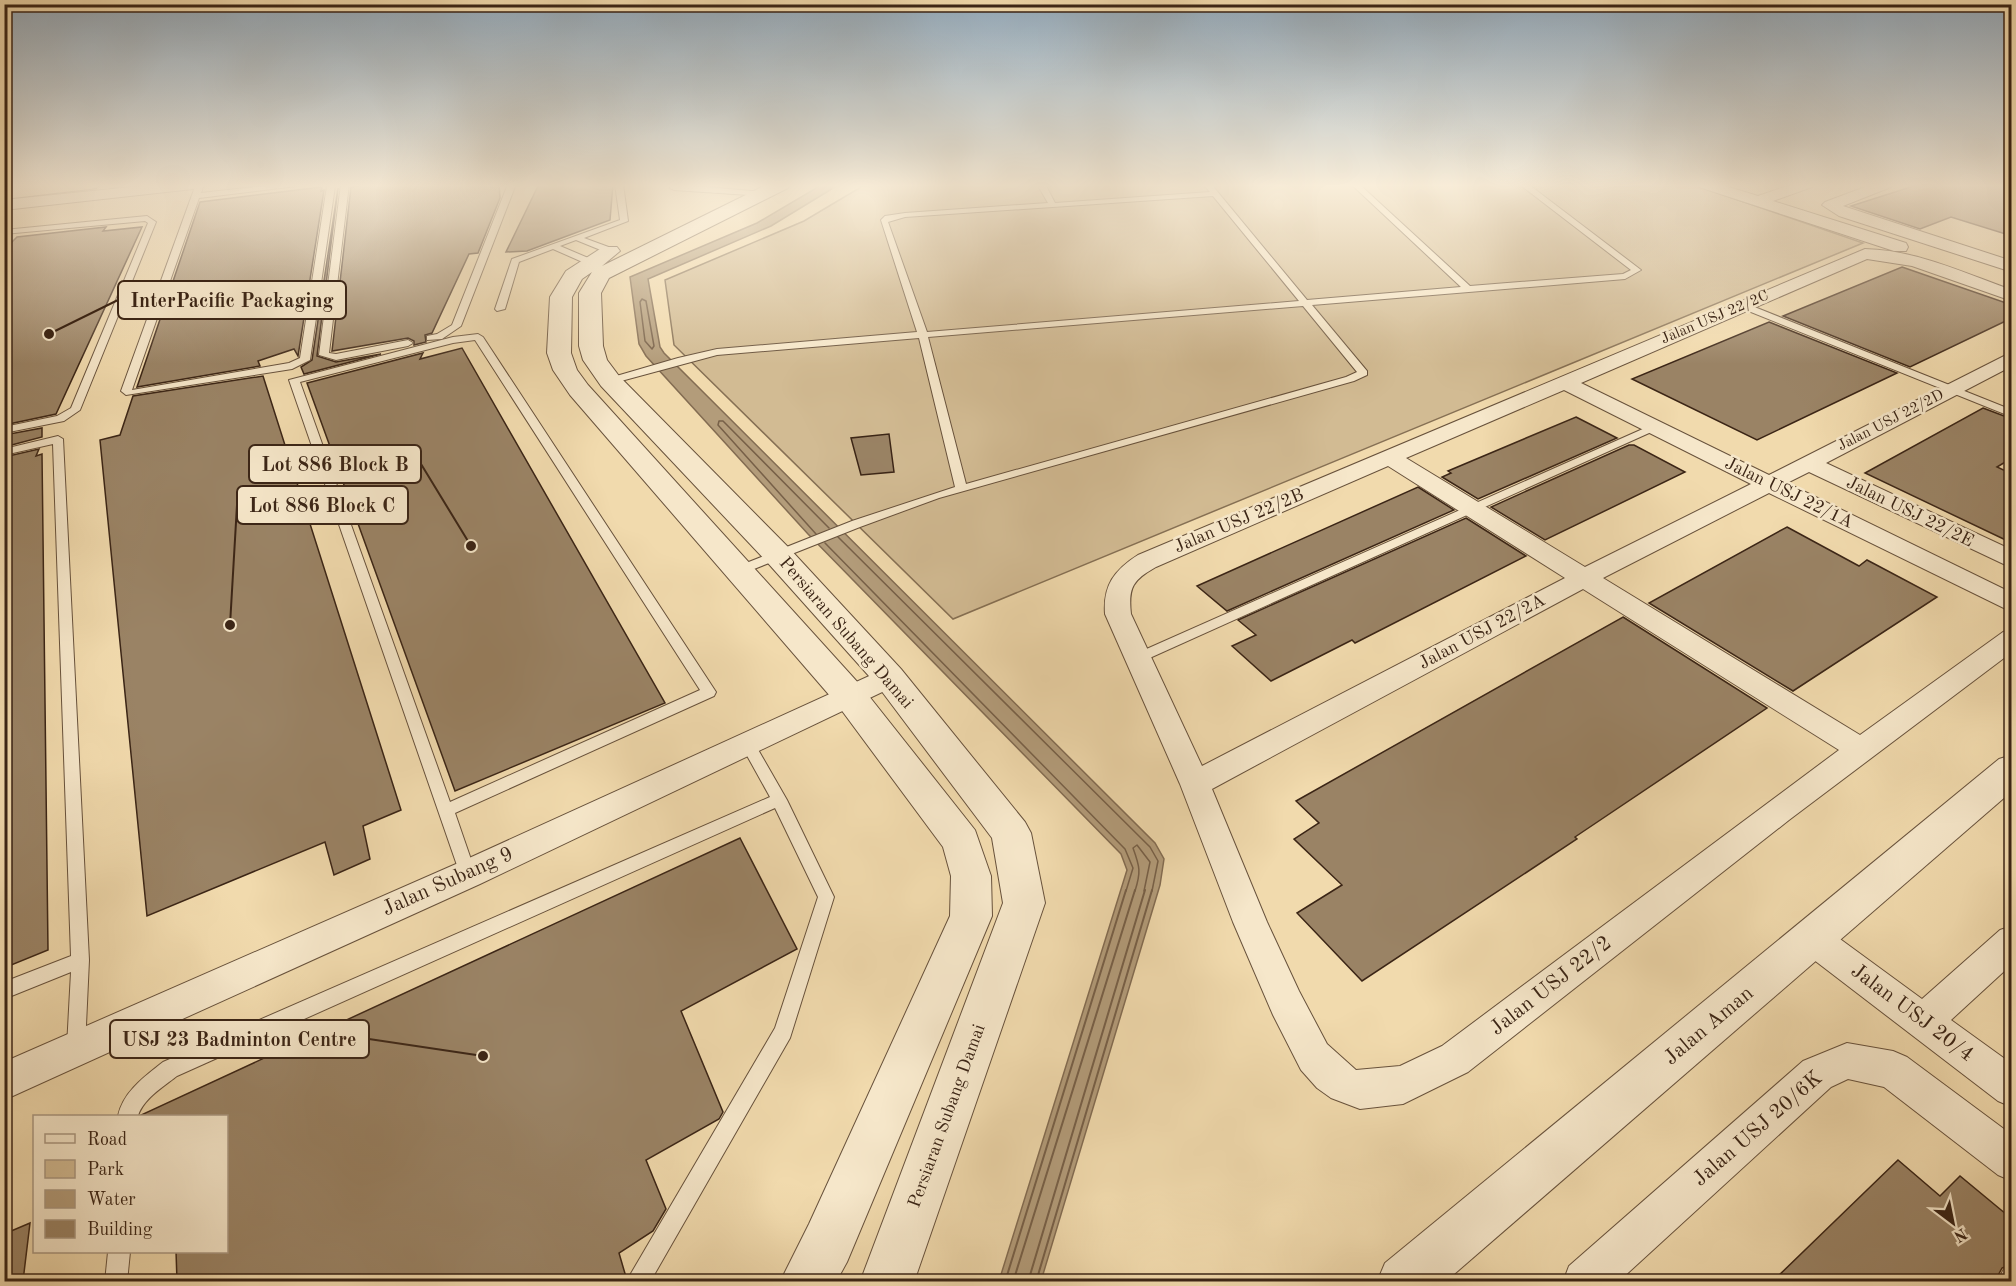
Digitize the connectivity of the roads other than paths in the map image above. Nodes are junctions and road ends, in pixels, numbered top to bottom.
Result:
1 (143, 244) edge
2 (179, 244) edge
3 (322, 244) edge
4 (338, 244) edge
5 (488, 244) edge
6 (599, 244) edge
7 (609, 244) edge
8 (656, 244) edge
9 (891, 244) edge
10 (1257, 244) edge
11 (1420, 244) edge
12 (1602, 244) edge
13 (1889, 244) edge
14 (1940, 244) edge
15 (553, 246) junction
16 (593, 250) junction
17 (1958, 250) junction
18 (1984, 258) junction
19 (1937, 259) junction
20 (2012, 267) edge
21 (1962, 268) junction
22 (2012, 285) edge
23 (1468, 289) junction
24 (2012, 296) edge
25 (1307, 303) junction
26 (1744, 306) junction
27 (500, 309) dead end
28 (923, 335) junction
29 (2012, 358) edge
30 (610, 381) junction
31 (1566, 383) junction
32 (1952, 390) junction
33 (2012, 414) edge
34 (1654, 426) junction
35 (4, 430) edge
36 (4, 452) edge
37 (1390, 458) junction
38 (1808, 463) junction
39 (1771, 484) junction
40 (961, 488) junction
41 (1473, 510) junction
42 (787, 551) junction
43 (2012, 560) edge
44 (740, 570) junction
45 (1583, 578) junction
46 (2012, 604) edge
47 (2012, 638) edge
48 (1138, 658) junction
49 (889, 676) junction
50 (849, 695) junction
51 (747, 743) junction
52 (1860, 749) junction
53 (2012, 769) edge
54 (1195, 784) junction
55 (779, 800) junction
56 (447, 810) junction
57 (468, 874) junction
58 (1813, 939) junction
59 (2012, 941) edge
60 (80, 960) junction
61 (4, 991) edge
62 (1923, 1022) junction
63 (76, 1049) junction
64 (4, 1081) edge
65 (2012, 1088) edge
66 (128, 1115) edge
67 (2012, 1161) edge
68 (119, 1253) edge
69 (2012, 1277) edge
70 (116, 1281) edge
71 (637, 1281) edge
72 (807, 1281) edge
73 (887, 1281) edge
74 (1404, 1281) edge
75 (1585, 1281) edge
76 (2008, 1281) edge

1 - 35 lane
2 - 3 lane
4 - 5 lane
6 - 16 lane
7 - 16 street
8 - 30 street, Persiaran Subang Damai
9 - 28 lane
10 - 25 lane
11 - 23 lane
12 - 23 lane
13 - 19 street
14 - 17 street
15 - 16 lane
15 - 16 lane
15 - 27 lane
16 - 44 street
17 - 18 street
17 - 19 street
18 - 20 street
18 - 21 street
19 - 21 street
21 - 22 street
23 - 25 lane
24 - 26 street, Jalan USJ 22/2C
25 - 28 lane
25 - 40 lane
26 - 31 street, Jalan USJ 22/2C
26 - 32 lane
28 - 30 lane
28 - 40 lane
29 - 32 street, Jalan USJ 22/2D
30 - 42 street, Persiaran Subang Damai
31 - 34 street, Jalan USJ 22/1A
31 - 37 street, Jalan USJ 22/2B
32 - 33 lane
32 - 38 street, Jalan USJ 22/2D
34 - 39 street, Jalan USJ 22/1A
34 - 41 lane
36 - 60 lane
37 - 41 street
37 - 48 street, Jalan USJ 22/2B
38 - 39 street, Jalan USJ 22/2D
38 - 43 street, Jalan USJ 22/2E
39 - 45 street, Jalan USJ 22/2A
39 - 46 street, Jalan USJ 22/1A
40 - 42 lane
41 - 45 street
41 - 48 lane
42 - 44 lane
42 - 49 street, Persiaran Subang Damai
44 - 50 street
45 - 52 street
45 - 54 street, Jalan USJ 22/2A
47 - 52 street, Jalan USJ 22/2
48 - 54 street, Jalan USJ 22/2B
49 - 50 street, Jalan Subang 9
49 - 73 street, Persiaran Subang Damai
50 - 51 street, Jalan Subang 9
50 - 72 street
51 - 55 lane
51 - 57 street, Jalan Subang 9
52 - 54 street, Jalan USJ 22/2
53 - 58 street, Jalan Aman
55 - 66 lane
55 - 71 lane
56 - 56 lane
56 - 57 lane
57 - 63 street, Jalan Subang 9
58 - 62 street, Jalan USJ 20/4
58 - 74 street, Jalan Aman
59 - 62 street
60 - 61 lane
60 - 63 lane
62 - 65 street, Jalan USJ 20/4
63 - 64 street, Jalan Subang 9
67 - 75 street, Jalan USJ 20/6K
68 - 70 lane
69 - 76 lane

